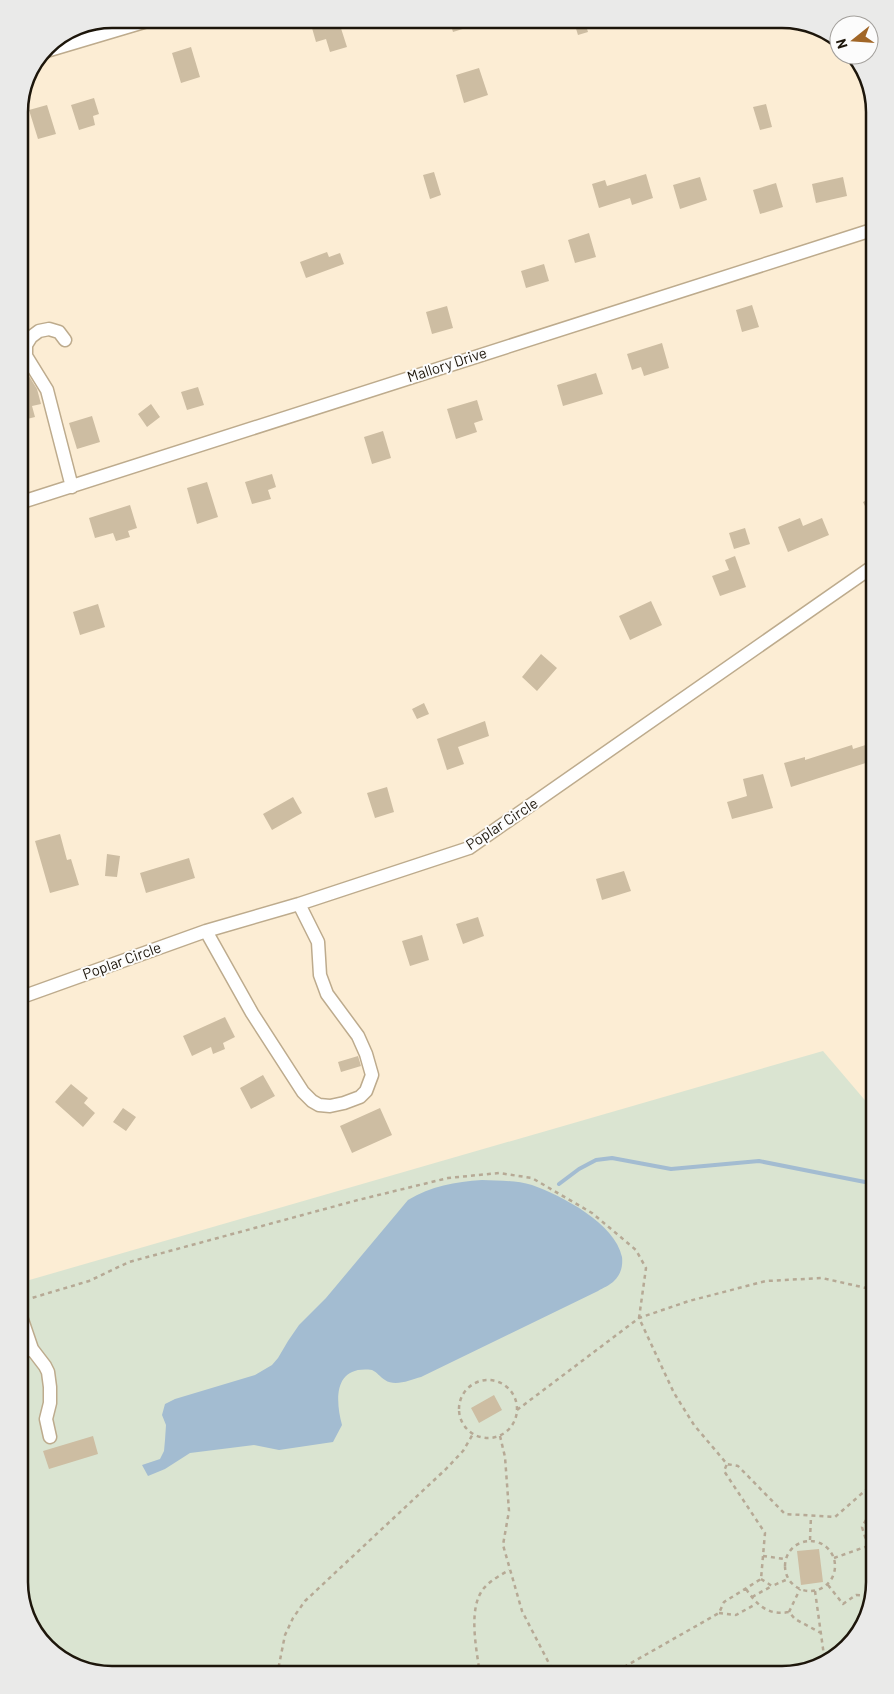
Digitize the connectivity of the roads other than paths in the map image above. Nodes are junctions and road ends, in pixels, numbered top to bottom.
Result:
1 (124, 28) edge
2 (56, 48) edge
3 (866, 232) edge
4 (65, 340) dead end
5 (28, 342) edge
6 (28, 359) edge
7 (72, 487) junction
8 (28, 500) edge
9 (866, 571) edge
10 (299, 904) junction
11 (206, 931) junction
12 (28, 995) edge
13 (28, 1337) edge
14 (32, 1349) junction
15 (28, 1350) edge
16 (50, 1437) dead end

1 - 2 street
3 - 7 street, Mallory Drive
4 - 5 street
6 - 7 street
7 - 8 street, Mallory Drive
9 - 10 street, Poplar Circle
10 - 11 street, Poplar Circle
10 - 11 street
11 - 12 street, Poplar Circle
13 - 14 street
14 - 15 street
14 - 16 street

